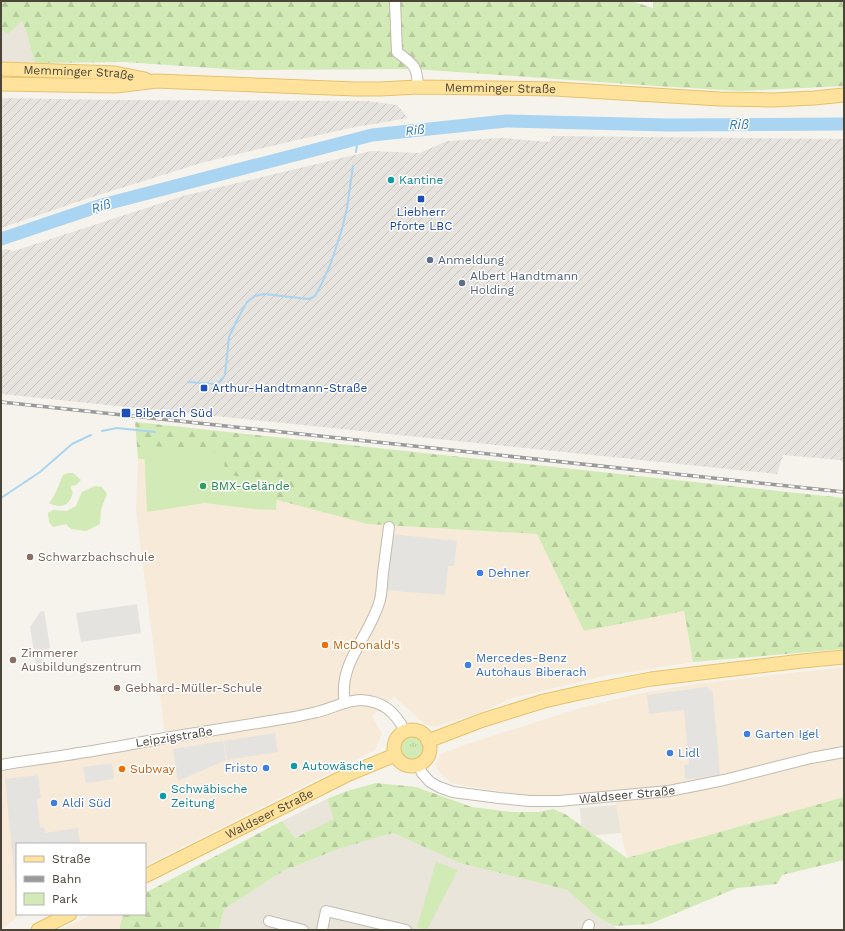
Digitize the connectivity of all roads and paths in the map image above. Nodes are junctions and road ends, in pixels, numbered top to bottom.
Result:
1 (395, 1) edge
2 (4, 68) edge
3 (156, 81) junction
4 (1, 84) edge
5 (418, 87) junction
6 (844, 95) edge
7 (389, 527) dead end
8 (844, 657) edge
9 (345, 703) junction
10 (405, 731) junction
11 (428, 741) junction
12 (844, 752) edge
13 (395, 755) junction
14 (418, 764) junction
15 (1, 765) edge
16 (146, 876) edge
17 (68, 915) edge
18 (269, 921) dead end
19 (38, 930) edge
20 (302, 930) edge
21 (322, 930) edge
22 (406, 930) edge

1 - 5 street
2 - 3 main road, Memminger Straße
3 - 4 main road, Memminger Straße
3 - 5 main road, Memminger Straße
5 - 6 main road, Memminger Straße
7 - 9 street
8 - 11 main road
9 - 10 street, Leipzigstraße
9 - 15 street, Leipzigstraße
10 - 11 main road
10 - 13 main road
11 - 14 main road
12 - 14 street, Waldseer Straße
13 - 14 main road
13 - 16 main road, Waldseer Straße
17 - 19 main road
18 - 20 street
21 - 22 street

